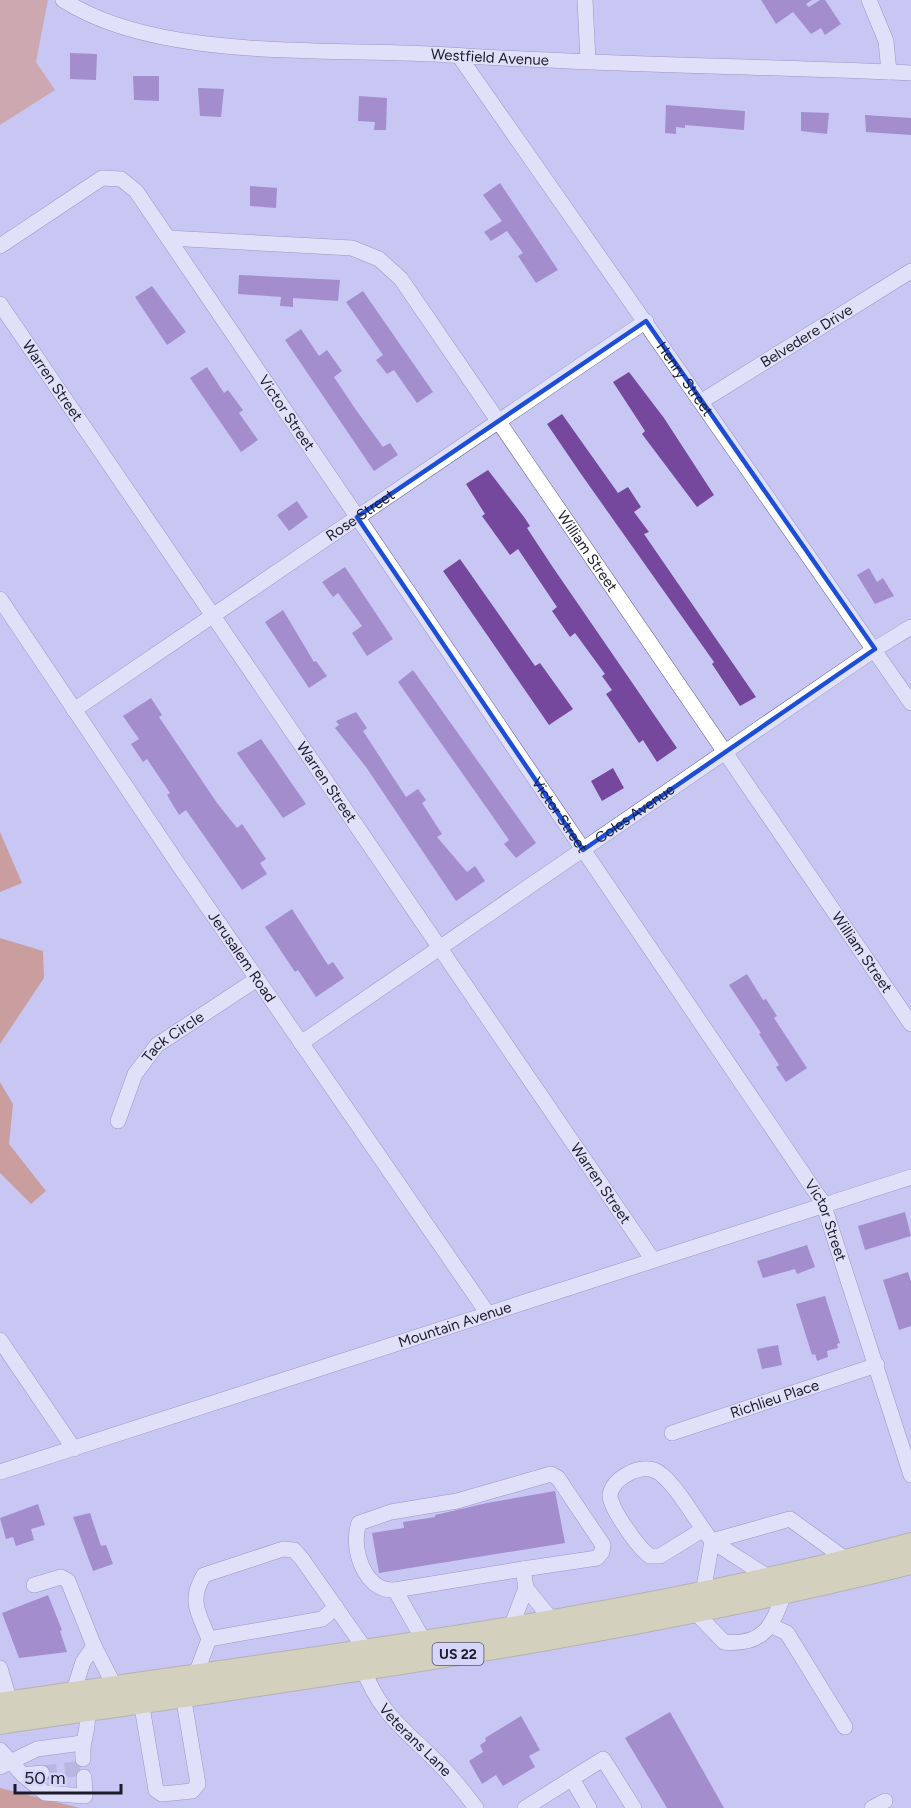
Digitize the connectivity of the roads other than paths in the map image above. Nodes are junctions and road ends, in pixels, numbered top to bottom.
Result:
1 (585, 0) edge
2 (869, 0) edge
3 (68, 3) edge
4 (459, 56) junction
5 (588, 61) junction
6 (889, 72) junction
7 (911, 73) edge
8 (168, 238) junction
9 (0, 246) edge
10 (911, 271) edge
11 (0, 304) edge
12 (646, 321) junction
13 (702, 401) junction
14 (498, 422) junction
15 (357, 517) junction
16 (0, 599) edge
17 (213, 616) junction
18 (911, 627) edge
19 (875, 649) junction
20 (911, 703) edge
21 (74, 710) junction
22 (725, 752) junction
23 (583, 850) junction
24 (439, 948) junction
25 (257, 979) junction
26 (911, 1024) edge
27 (301, 1043) junction
28 (118, 1121) dead end
29 (911, 1177) edge
30 (824, 1205) junction
31 (653, 1260) junction
32 (488, 1314) junction
33 (0, 1340) edge
34 (877, 1365) junction
35 (672, 1433) dead end
36 (74, 1449) junction
37 (0, 1472) edge
38 (911, 1475) edge
39 (707, 1536) junction
40 (911, 1544) edge
41 (848, 1561) junction
42 (911, 1563) edge
43 (523, 1569) junction
44 (34, 1585) dead end
45 (777, 1586) junction
46 (526, 1587) junction
47 (394, 1590) junction
48 (699, 1603) junction
49 (336, 1607) junction
50 (552, 1620) junction
51 (771, 1626) junction
52 (511, 1627) junction
53 (209, 1639) junction
54 (424, 1641) junction
55 (94, 1646) junction
56 (364, 1659) junction
57 (0, 1668) edge
58 (196, 1674) junction
59 (115, 1687) junction
60 (183, 1695) junction
61 (141, 1701) junction
62 (80, 1702) junction
63 (5, 1703) edge
64 (0, 1723) edge
65 (845, 1727) dead end
66 (82, 1743) junction
67 (0, 1750) edge
68 (83, 1759) dead end
69 (6, 1765) edge
70 (42, 1773) tunnel mouth
71 (22, 1775) junction
72 (84, 1777) dead end
73 (572, 1779) junction
74 (476, 1808) edge
75 (525, 1808) edge
76 (589, 1808) edge
77 (634, 1808) edge

1 - 5 street
2 - 6 street
3 - 4 street, Westfield Avenue
4 - 5 street, Westfield Avenue
4 - 12 street, Henry Street
5 - 6 street, Westfield Avenue
6 - 7 street, Westfield Avenue
8 - 9 street, Victor Street
8 - 14 street, William Street
8 - 15 street, Victor Street
10 - 13 street, Belvedere Drive
11 - 17 street, Warren Street
12 - 13 street, Henry Street
12 - 14 street, Rose Street
13 - 19 street, Henry Street
14 - 15 street, Rose Street
14 - 22 street, William Street
15 - 17 street, Rose Street
15 - 23 street, Victor Street
16 - 21 street, Jerusalem Road
17 - 21 street, Rose Street
17 - 24 street, Warren Street
18 - 19 street, Coles Avenue
19 - 20 street, Henry Street
19 - 22 street, Coles Avenue
21 - 25 street, Jerusalem Road
22 - 23 street, Coles Avenue
22 - 26 street, William Street
23 - 24 street, Coles Avenue
23 - 30 street, Victor Street
24 - 27 street, Coles Avenue
24 - 31 street, Warren Street
25 - 27 street, Jerusalem Road
25 - 28 street, Tack Circle
27 - 32 street, Jerusalem Road
29 - 30 street, Mountain Avenue
30 - 31 street, Mountain Avenue
30 - 34 street, Victor Street
31 - 32 street, Mountain Avenue
32 - 36 street, Mountain Avenue
33 - 36 street
34 - 35 street, Richlieu Place
34 - 38 street, Victor Street
36 - 37 street, Mountain Avenue
39 - 39 street
39 - 41 street
39 - 45 street
39 - 48 street
40 - 41 highway, US 22
41 - 45 highway, US 22
42 - 45 highway, US 22
43 - 46 street
43 - 47 street
43 - 47 street
44 - 55 street
45 - 48 highway, US 22
45 - 51 street
46 - 50 street
46 - 52 street
47 - 54 street
48 - 50 highway, US 22
48 - 51 street
48 - 56 highway, US 22
49 - 53 street
49 - 53 street, Veterans Lane
49 - 56 street, Veterans Lane
50 - 52 highway, US 22
51 - 65 street
52 - 54 highway, US 22
53 - 58 street
54 - 56 highway, US 22
55 - 59 street
55 - 62 street
56 - 58 highway, US 22
56 - 60 highway, US 22
56 - 74 street, Veterans Lane
57 - 63 street
58 - 59 highway, US 22
59 - 62 highway, US 22
60 - 61 highway, US 22
60 - 61 street
61 - 62 highway, US 22
62 - 63 highway, US 22
62 - 64 highway, US 22
62 - 66 street
66 - 68 street
66 - 69 street
67 - 69 street
69 - 71 street
70 - 71 street
71 - 72 street
73 - 75 street
73 - 76 street
73 - 77 street

